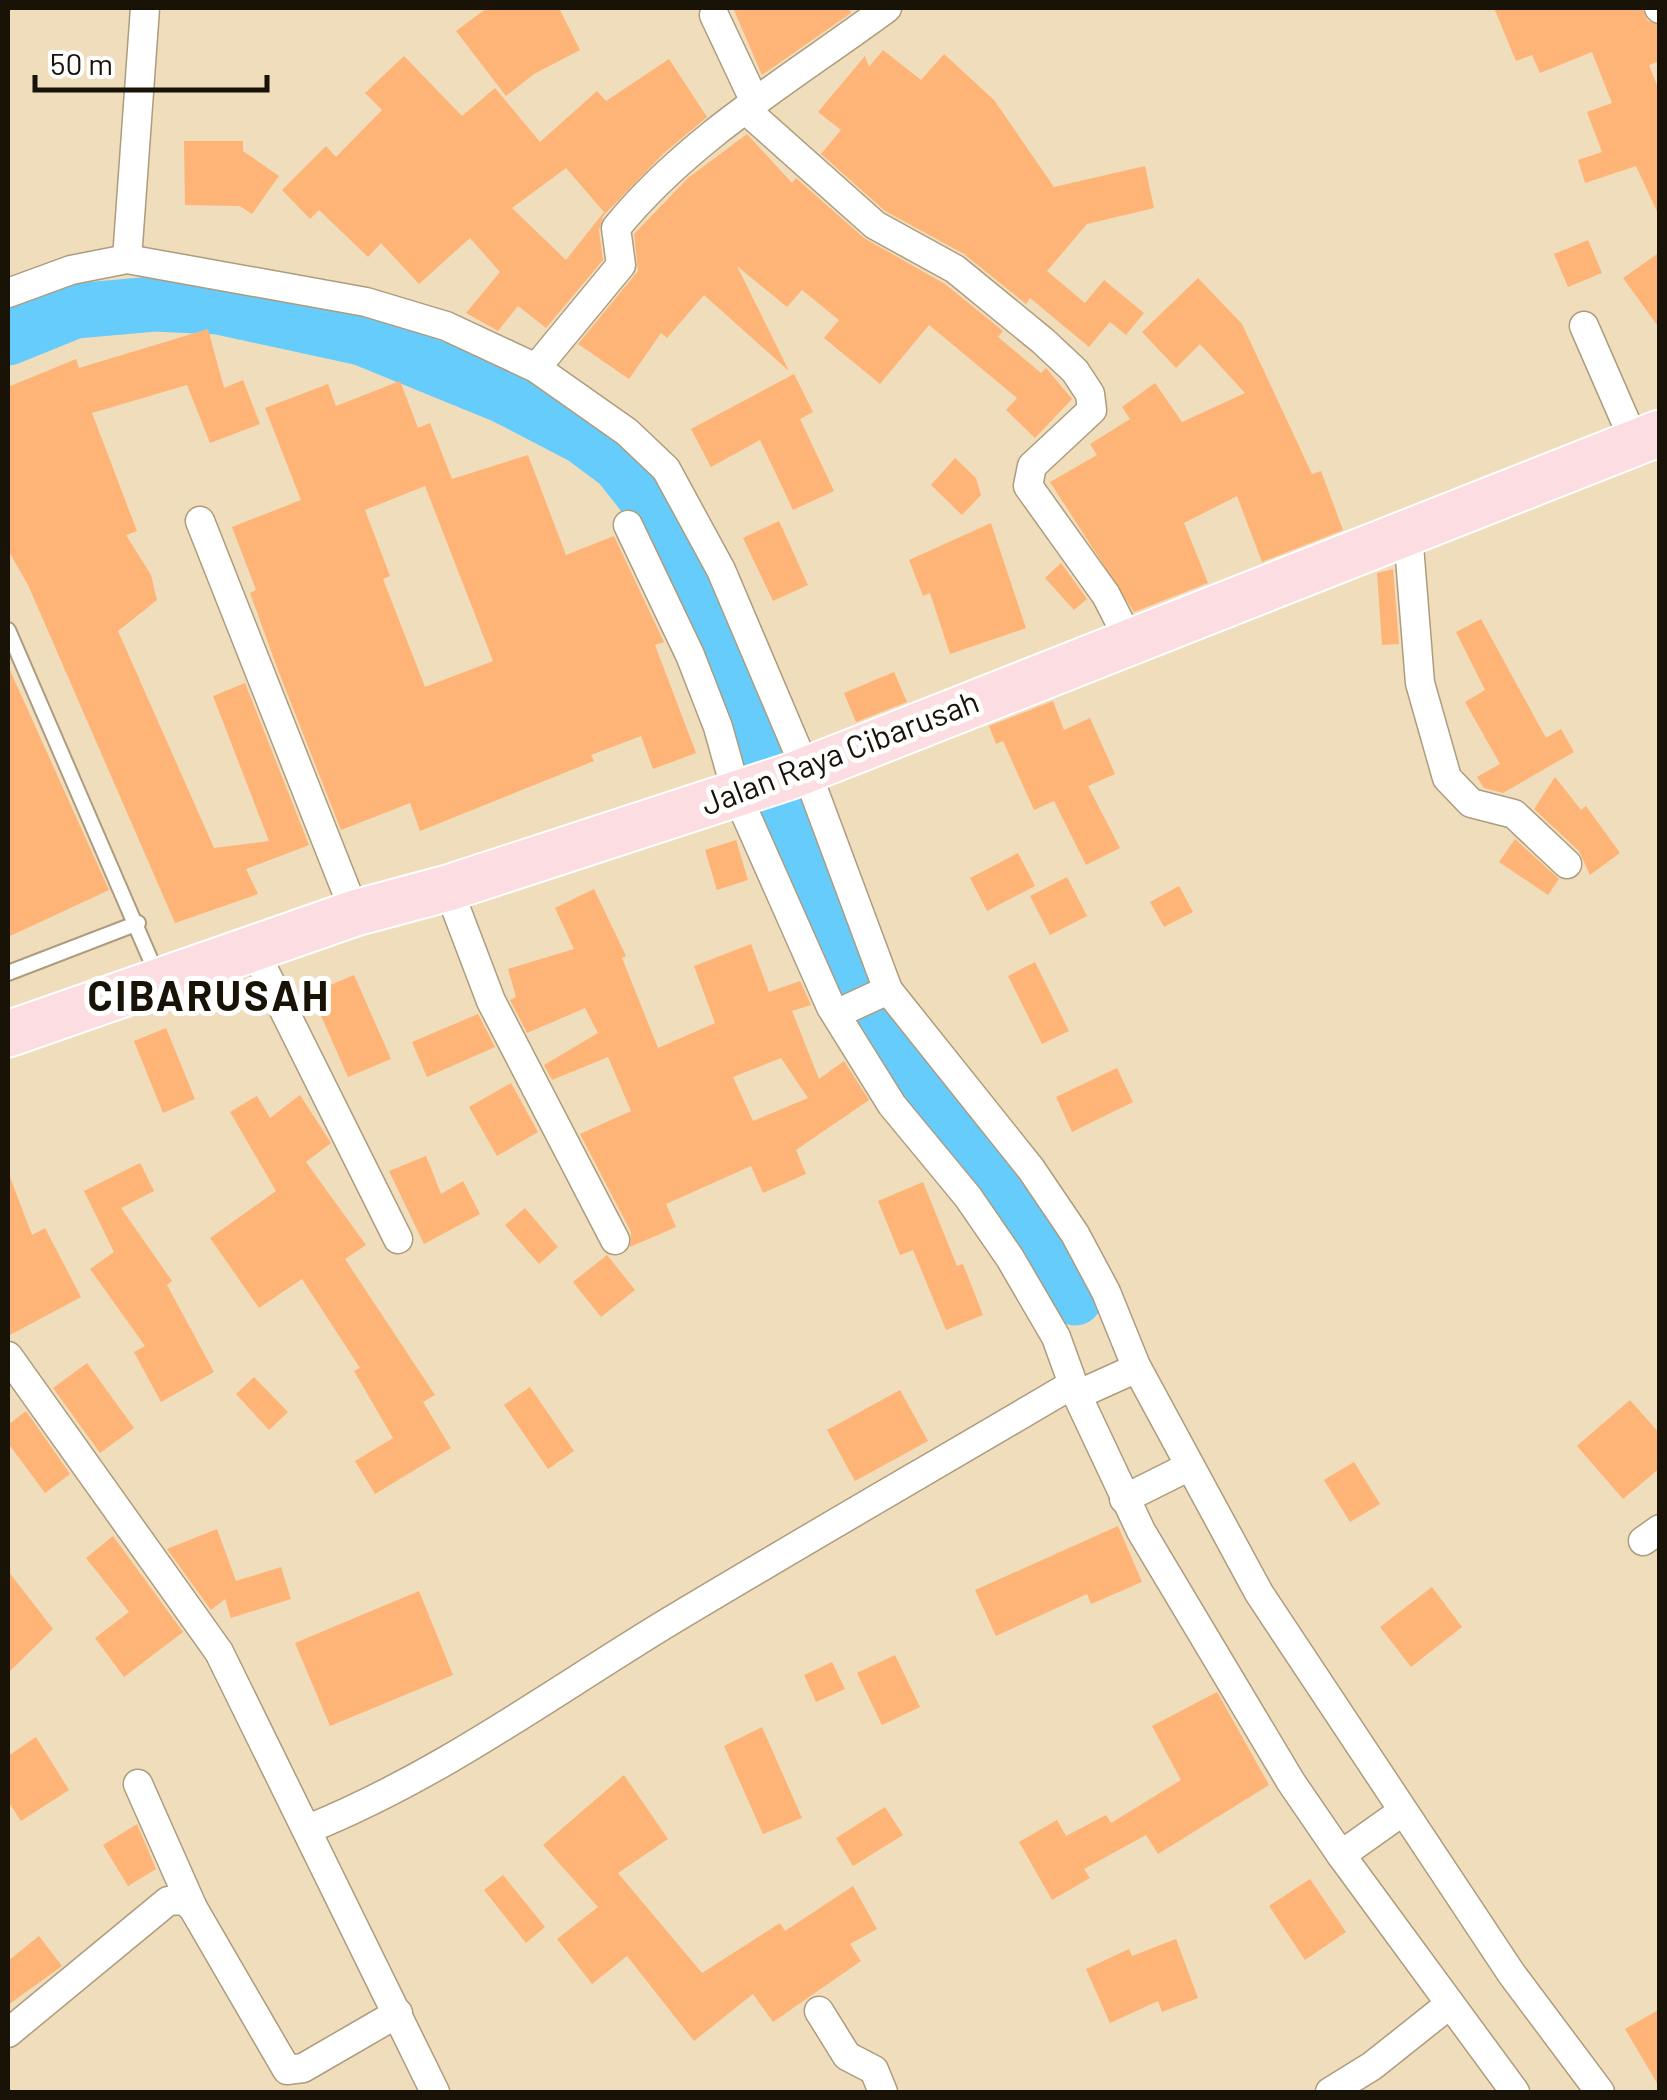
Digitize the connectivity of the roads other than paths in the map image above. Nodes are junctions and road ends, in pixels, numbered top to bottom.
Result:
1 (145, 8) edge
2 (887, 8) edge
3 (714, 15) dead end
4 (751, 106) junction
5 (126, 259) junction
6 (8, 293) edge
7 (1584, 326) dead end
8 (536, 368) junction
9 (1652, 440) edge
10 (200, 521) dead end
11 (628, 525) dead end
12 (1408, 533) junction
13 (8, 630) edge
14 (1128, 640) junction
15 (799, 773) junction
16 (742, 793) junction
17 (1567, 864) dead end
18 (448, 888) junction
19 (354, 914) junction
20 (138, 923) junction
21 (254, 950) junction
22 (8, 973) edge
23 (160, 982) junction
24 (879, 993) junction
25 (838, 1013) junction
26 (8, 1034) edge
27 (398, 1240) dead end
28 (614, 1240) dead end
29 (8, 1356) edge
30 (1127, 1372) junction
31 (1079, 1390) junction
32 (1179, 1472) junction
33 (1126, 1498) junction
34 (138, 1784) dead end
35 (1398, 1814) junction
36 (308, 1829) junction
37 (1347, 1850) junction
38 (193, 1908) junction
39 (1450, 2004) junction
40 (819, 2011) dead end
41 (398, 2013) junction
42 (8, 2033) edge
43 (436, 2092) edge
44 (884, 2092) edge
45 (1330, 2092) edge
46 (1515, 2092) edge
47 (1600, 2092) edge

1 - 5 street
2 - 4 street
3 - 4 street
4 - 8 street
4 - 14 street
5 - 6 street
5 - 8 street
7 - 9 street
8 - 15 street
9 - 12 main road, Jalan Raya Cibarusah
10 - 19 street
11 - 16 street
12 - 14 main road, Jalan Raya Cibarusah
12 - 17 street
13 - 20 lane
14 - 15 main road, Jalan Raya Cibarusah
15 - 16 main road, Jalan Raya Cibarusah
15 - 24 street
16 - 18 main road, Jalan Raya Cibarusah
16 - 25 street
18 - 19 main road, Jalan Raya Cibarusah
18 - 28 street
19 - 21 main road, Jalan Raya Cibarusah
20 - 22 lane
20 - 23 lane
21 - 23 main road, Jalan Raya Cibarusah
21 - 27 street
23 - 26 main road, Jalan Raya Cibarusah
24 - 25 street
24 - 30 street
25 - 31 street
29 - 36 street
30 - 31 street
30 - 32 street
31 - 33 street
31 - 36 street
32 - 33 street
32 - 35 street
33 - 37 street
34 - 38 street
35 - 37 street
35 - 47 street
36 - 41 street
37 - 39 street
38 - 41 street
38 - 42 street
39 - 45 street
39 - 46 street
40 - 44 street
41 - 43 street

